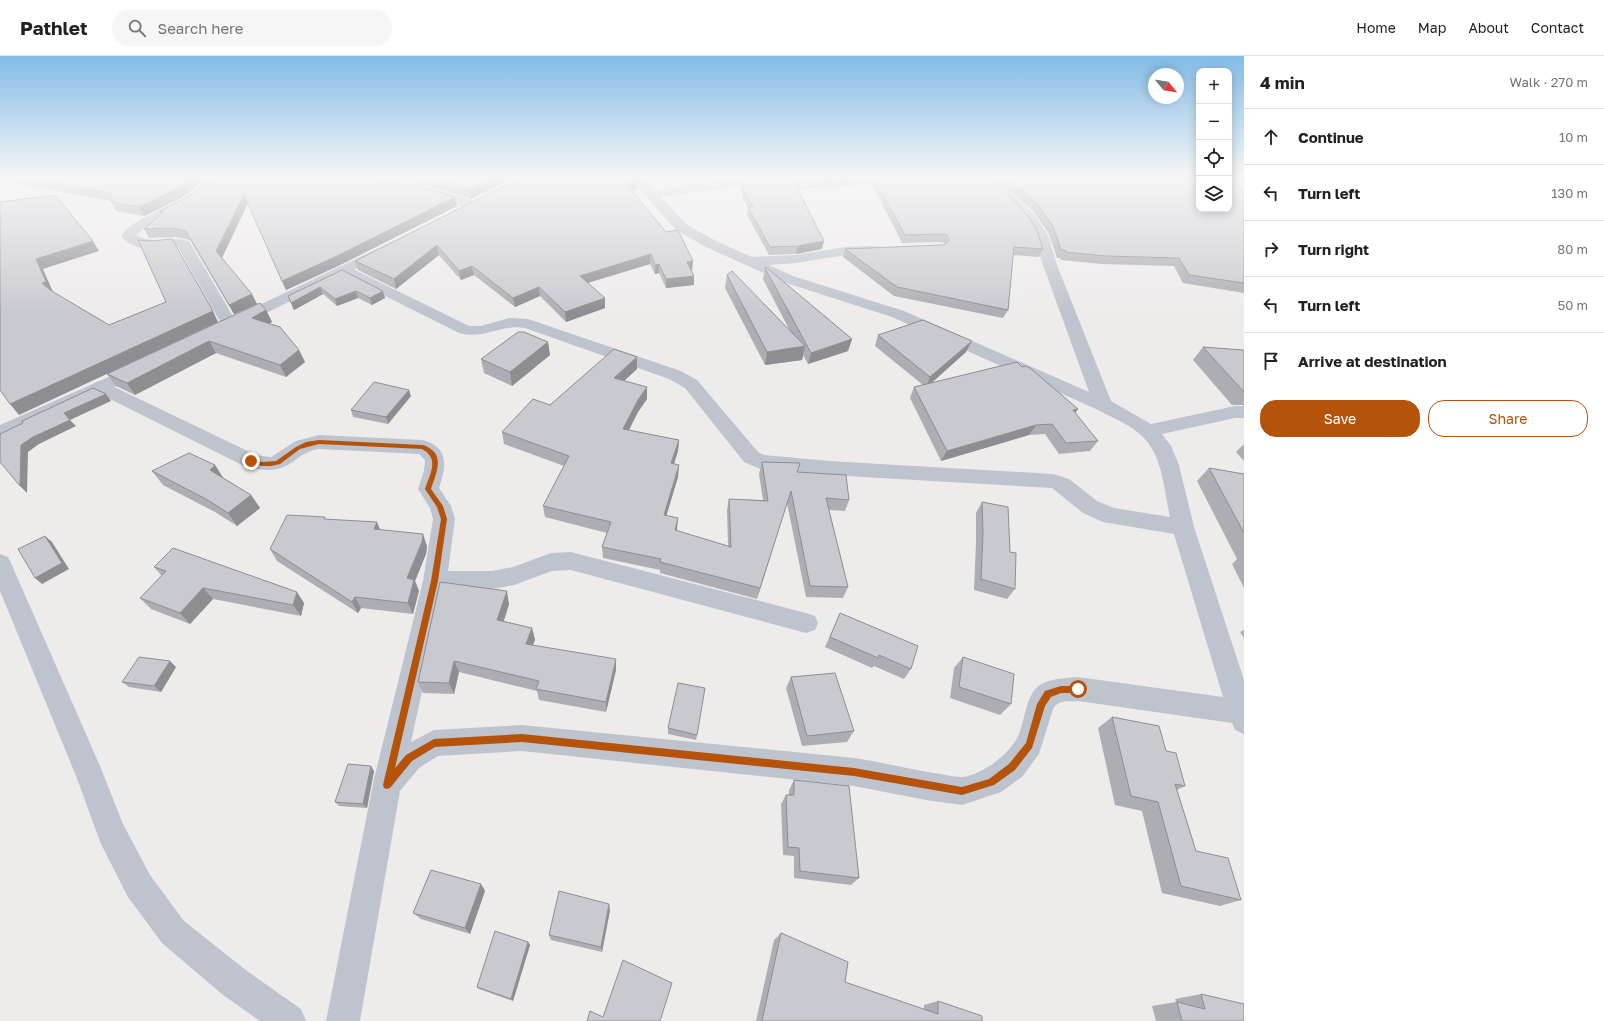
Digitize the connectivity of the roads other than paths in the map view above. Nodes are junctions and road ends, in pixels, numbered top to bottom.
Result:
1 (145, 223) edge
2 (677, 223) edge
3 (1033, 223) edge
4 (394, 244) edge
5 (892, 249) edge
6 (751, 262) junction
7 (344, 270) junction
8 (230, 325) junction
9 (215, 332) edge
10 (150, 363) edge
11 (100, 387) junction
12 (1103, 405) junction
13 (1244, 412) edge
14 (1148, 431) junction
15 (0, 433) edge
16 (1183, 527) junction
17 (0, 563) edge
18 (435, 581) junction
19 (806, 623) dead end
20 (1242, 717) edge
21 (387, 785) junction
22 (289, 1021) edge
23 (343, 1021) edge

1 - 8 street
2 - 6 street
3 - 12 street
4 - 7 street
5 - 6 street
6 - 12 street
7 - 8 street
7 - 16 street
8 - 9 street
10 - 11 street
11 - 15 street
11 - 18 street
12 - 14 street
13 - 14 street
14 - 16 street
16 - 20 street
17 - 22 street
18 - 19 street
18 - 21 street
20 - 21 street
21 - 23 street

